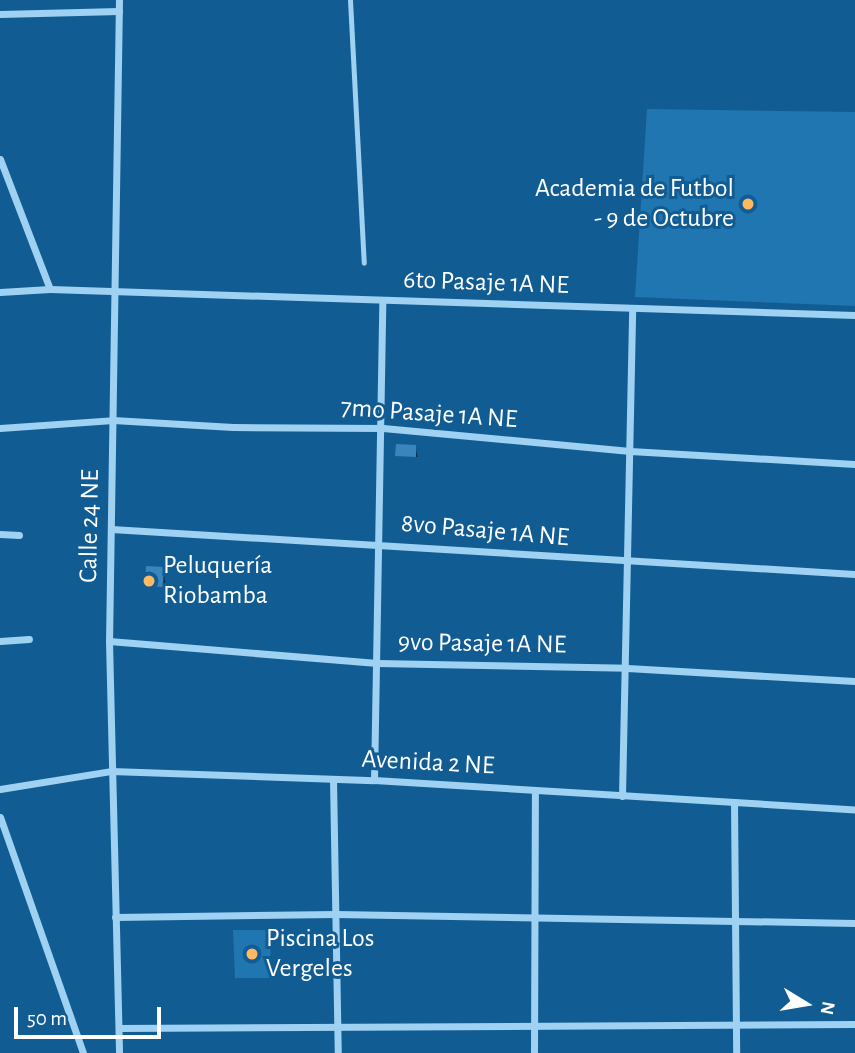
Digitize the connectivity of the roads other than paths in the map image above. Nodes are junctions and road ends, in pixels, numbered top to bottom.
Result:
1 (119, 0) edge
2 (350, 0) edge
3 (118, 11) junction
4 (0, 14) edge
5 (0, 159) edge
6 (4, 180) edge
7 (364, 263) dead end
8 (50, 289) junction
9 (116, 289) junction
10 (0, 292) edge
11 (382, 301) junction
12 (632, 309) junction
13 (855, 316) edge
14 (113, 420) junction
15 (0, 423) edge
16 (0, 428) edge
17 (383, 428) junction
18 (630, 452) junction
19 (855, 464) edge
20 (111, 529) junction
21 (0, 534) edge
22 (19, 535) dead end
23 (380, 543) junction
24 (629, 564) junction
25 (855, 574) edge
26 (29, 639) dead end
27 (0, 641) edge
28 (109, 641) junction
29 (377, 663) junction
30 (627, 668) junction
31 (855, 681) edge
32 (111, 771) junction
33 (333, 779) junction
34 (374, 780) junction
35 (0, 789) edge
36 (535, 791) junction
37 (622, 796) junction
38 (734, 802) junction
39 (855, 809) edge
40 (0, 817) edge
41 (336, 914) junction
42 (115, 917) junction
43 (534, 917) junction
44 (855, 923) edge
45 (735, 925) junction
46 (534, 1023) junction
47 (855, 1024) edge
48 (338, 1026) junction
49 (736, 1027) junction
50 (119, 1028) junction
51 (83, 1053) edge
52 (119, 1053) edge
53 (338, 1053) edge
54 (534, 1053) edge
55 (736, 1053) edge

1 - 3 street, Calle 24 NE
2 - 7 lane
3 - 4 street
3 - 9 street, Calle 24 NE
5 - 6 street
6 - 8 street
8 - 9 street, 6to Pasaje 1A NE
8 - 10 street, 6to Pasaje 1A NE
9 - 11 street, 6to Pasaje 1A NE
9 - 14 street, Calle 24 NE
11 - 12 street, 6to Pasaje 1A NE
11 - 17 street
12 - 13 street, 6to Pasaje 1A NE
12 - 18 street
14 - 16 street, 7mo Pasaje 1A NE
14 - 17 street, 7mo Pasaje 1A NE
14 - 20 street, Calle 24 NE
15 - 16 street
17 - 18 street, 7mo Pasaje 1A NE
17 - 23 street
18 - 19 street, 7mo Pasaje 1A NE
18 - 24 street
20 - 23 street, 8vo Pasaje 1A NE
20 - 28 street, Calle 24 NE
21 - 22 street
23 - 24 street, 8vo Pasaje 1A NE
23 - 29 street
24 - 25 street, 8vo Pasaje 1A NE
24 - 30 street
26 - 27 street
28 - 29 street, 9vo Pasaje 1A NE
28 - 32 street, Calle 24 NE
29 - 30 street, 9vo Pasaje 1A NE
29 - 34 street
30 - 31 street, 9vo Pasaje 1A NE
30 - 37 street
32 - 33 street, Avenida 2 NE
32 - 35 street, Avenida 2 NE
32 - 42 street, Calle 24 NE
33 - 34 street, Avenida 2 NE
33 - 41 street
34 - 36 street, Avenida 2 NE
36 - 37 street, Avenida 2 NE
36 - 43 street
37 - 38 street, Avenida 2 NE
38 - 39 street, Avenida 2 NE
38 - 45 street
40 - 51 street
41 - 42 street
41 - 43 street
41 - 48 street
42 - 50 street, Calle 24 NE
43 - 45 street
43 - 46 street
44 - 45 street
45 - 49 street
46 - 48 street
46 - 49 street
46 - 54 street
47 - 49 street
48 - 50 street
48 - 53 street
49 - 55 street
50 - 52 street, Calle 24 NE

